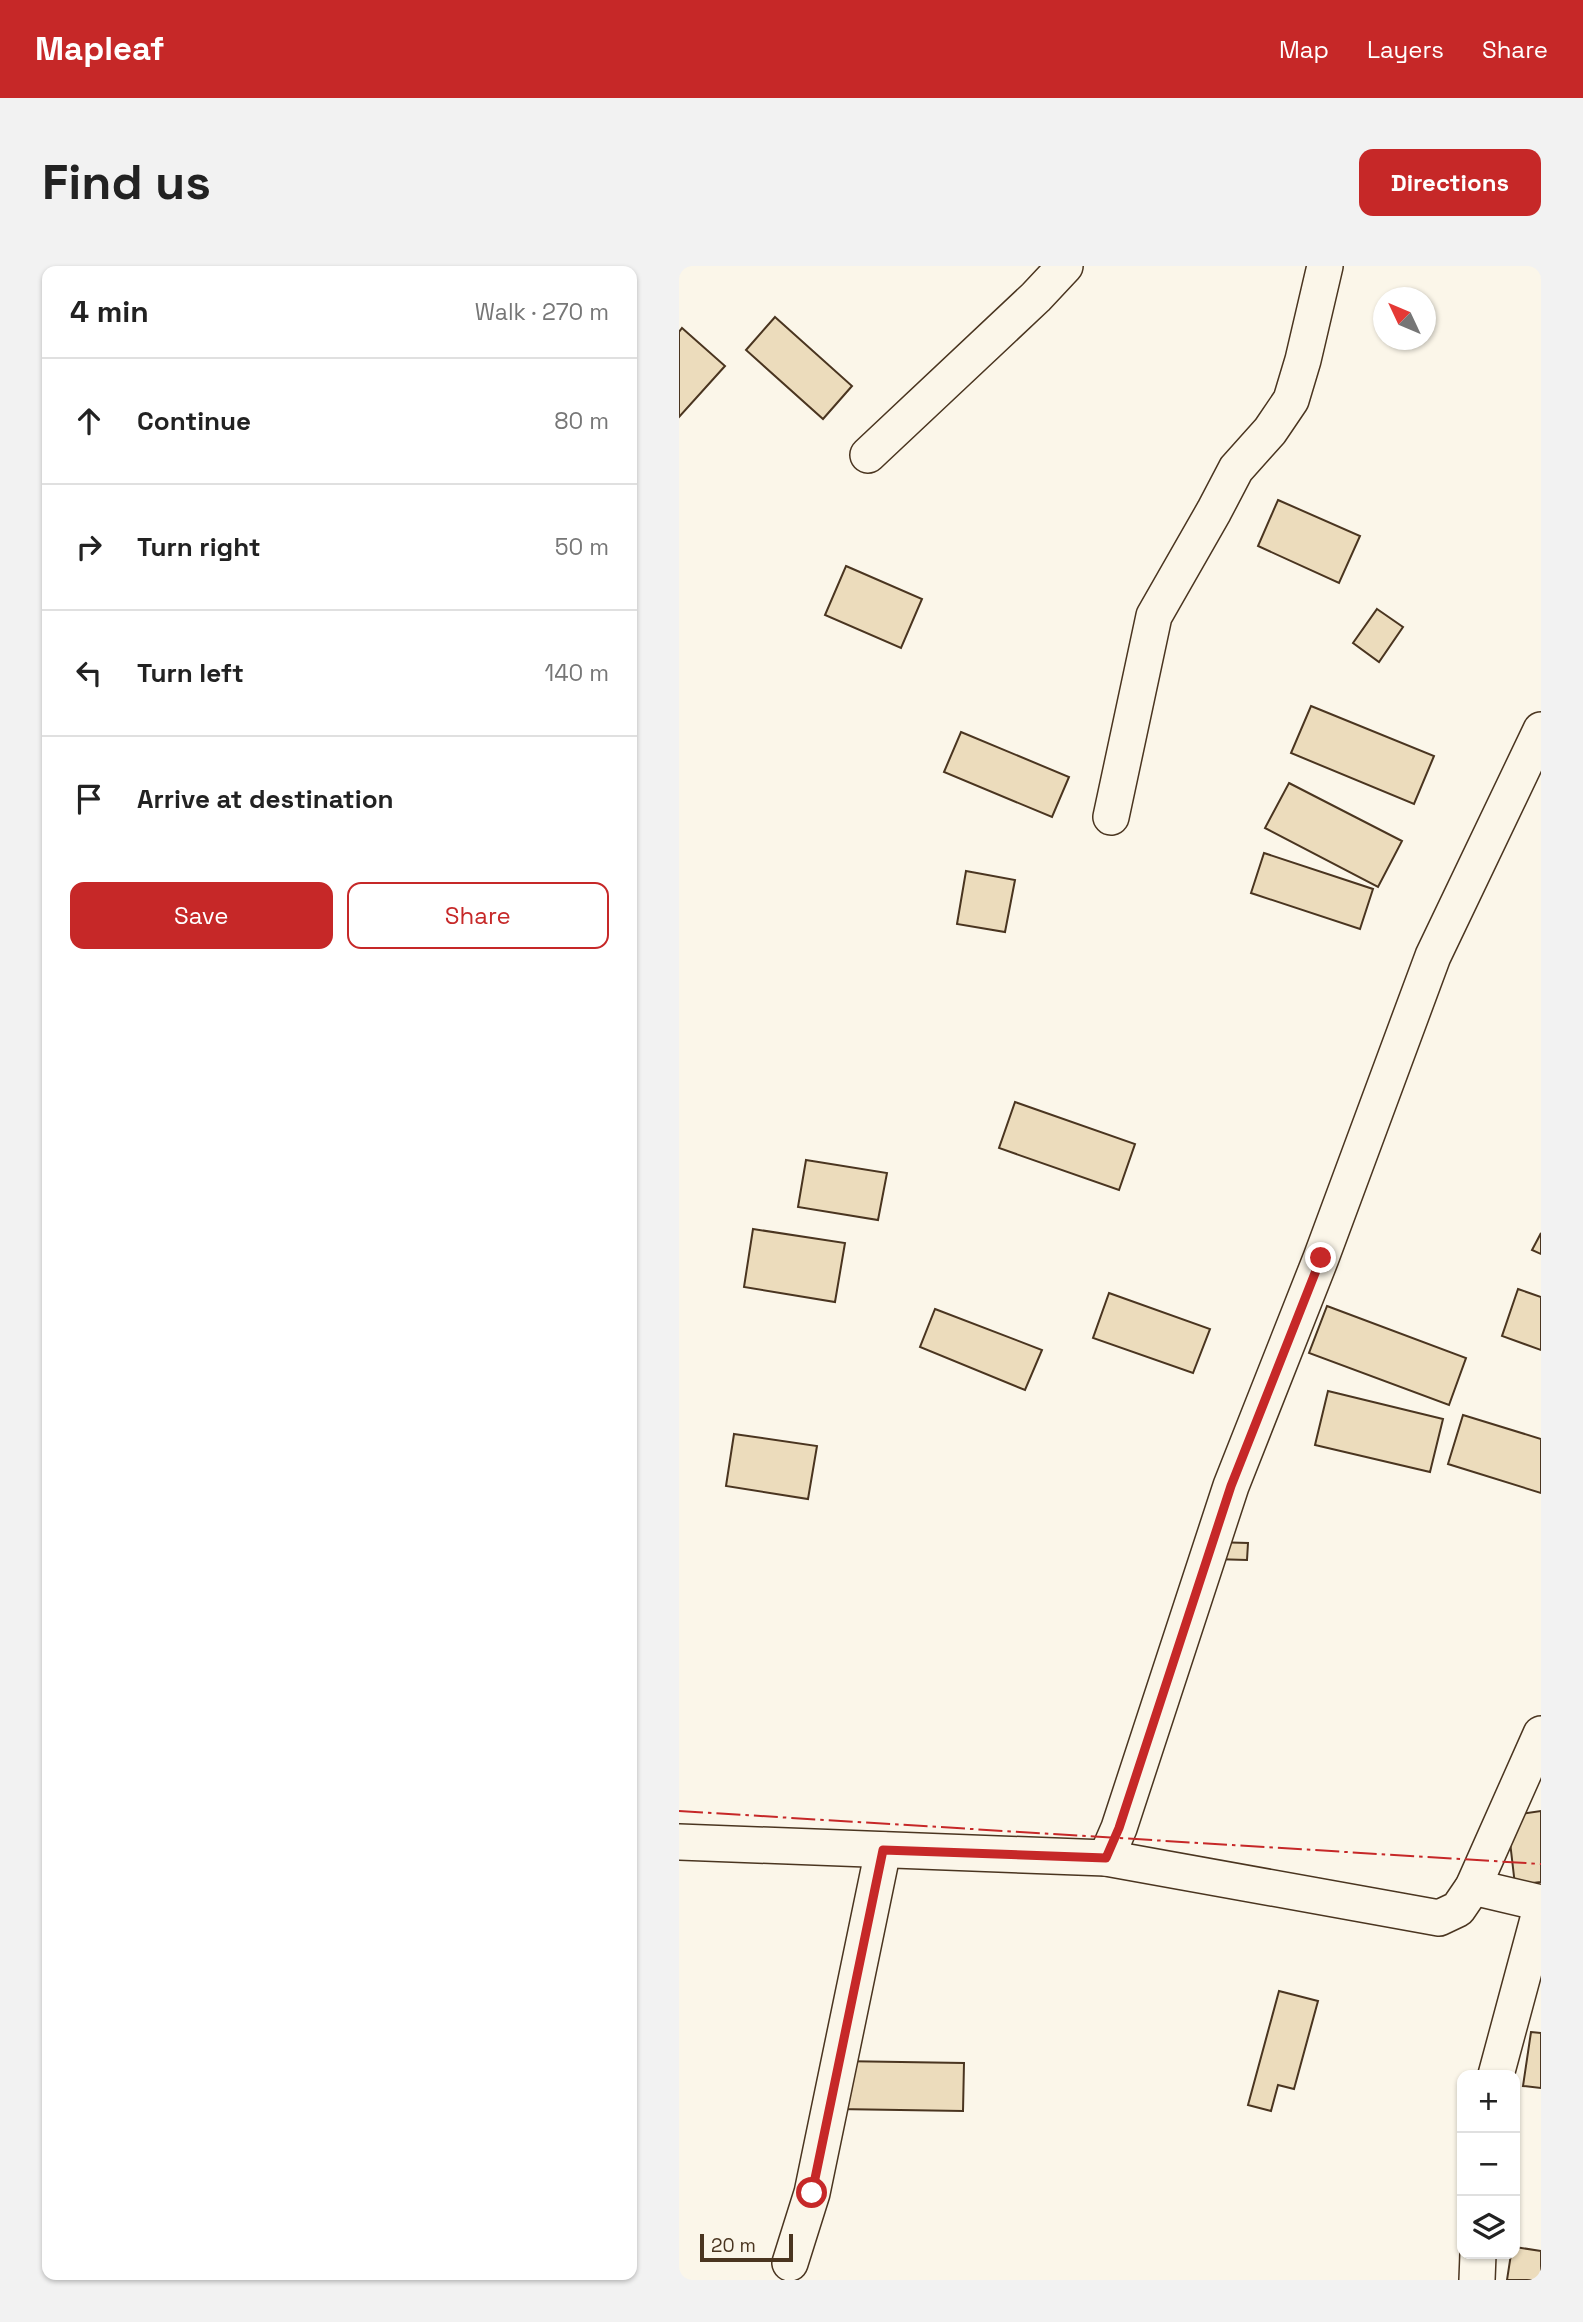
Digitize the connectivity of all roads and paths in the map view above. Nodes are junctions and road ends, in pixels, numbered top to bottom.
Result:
1 (1065, 266) edge
2 (1325, 266) edge
3 (868, 455) dead end
4 (1541, 730) edge
5 (1111, 817) dead end
6 (1541, 1734) edge
7 (679, 1842) edge
8 (883, 1850) junction
9 (1106, 1858) junction
10 (1473, 1887) junction
11 (1541, 1906) edge
12 (1497, 2070) edge
13 (1478, 2259) edge
14 (790, 2263) dead end
15 (1477, 2280) edge

1 - 3 street
2 - 5 street
4 - 9 street
6 - 10 street
7 - 8 street
8 - 9 street
8 - 14 street
9 - 10 street
10 - 11 street
11 - 12 street
13 - 15 street

